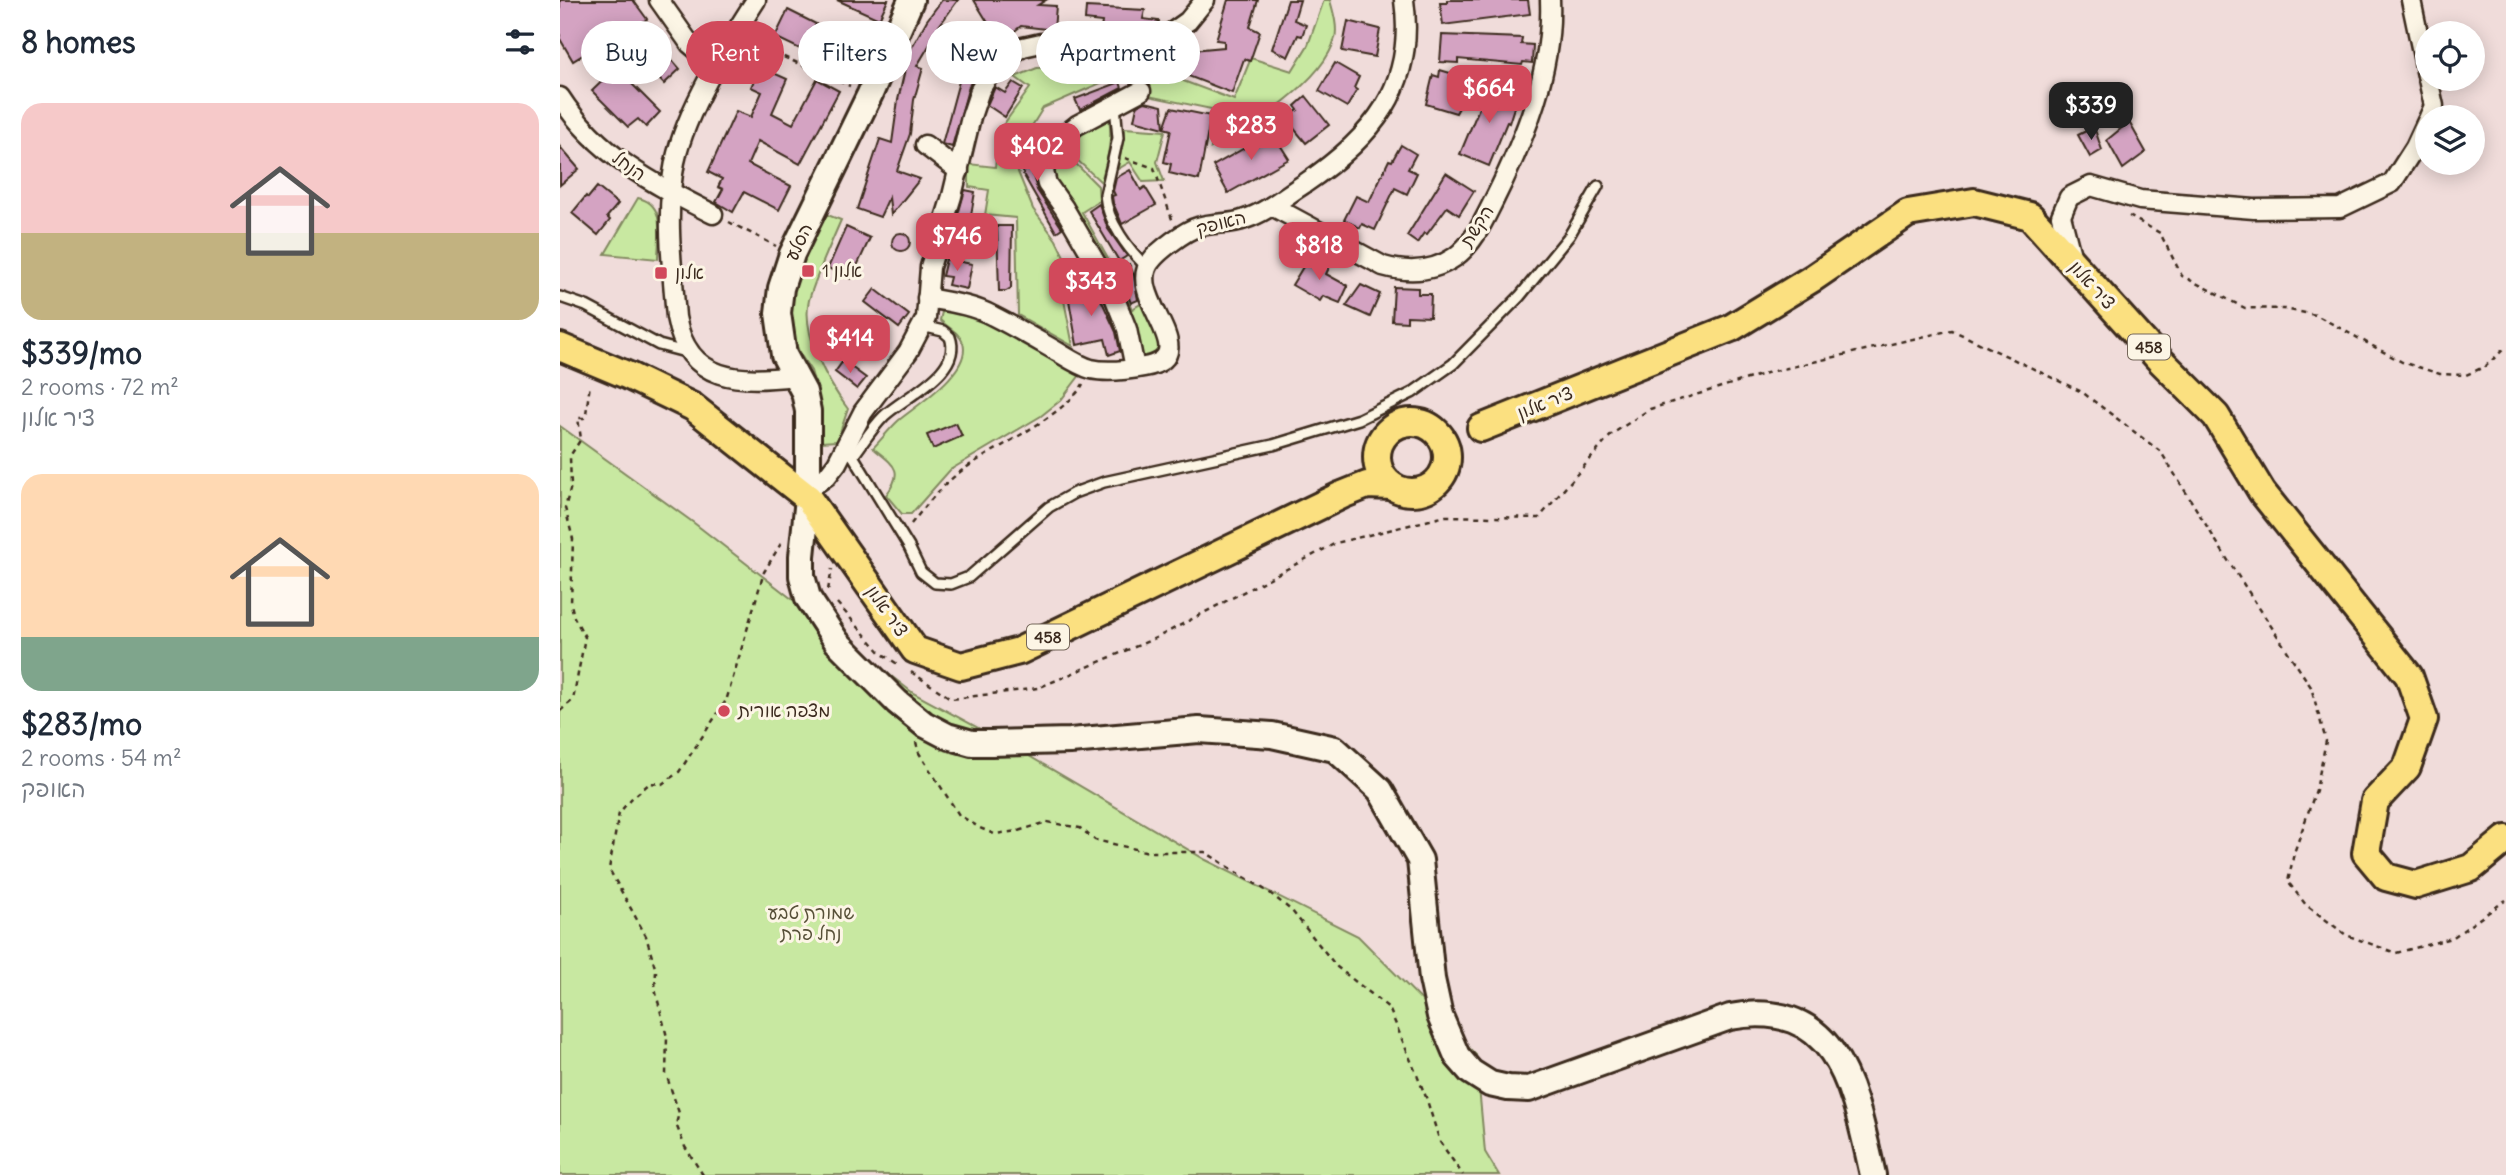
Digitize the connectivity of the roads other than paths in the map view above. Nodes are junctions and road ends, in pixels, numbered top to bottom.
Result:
1 (659, 0) edge
2 (756, 0) edge
3 (911, 0) edge
4 (1205, 0) edge
5 (1404, 0) edge
6 (1550, 0) edge
7 (2411, 0) edge
8 (743, 21) edge
9 (2416, 21) edge
10 (686, 38) edge
11 (709, 84) edge
12 (1141, 91) road end
13 (560, 97) edge
14 (1115, 105) junction
15 (925, 145) dead end
16 (2415, 148) edge
17 (959, 171) junction
18 (1598, 186) dead end
19 (671, 192) junction
20 (1272, 206) junction
21 (713, 214) road end
22 (2073, 263) junction
23 (1148, 268) junction
24 (560, 298) edge
25 (927, 298) junction
26 (922, 326) junction
27 (560, 347) edge
28 (691, 354) junction
29 (1135, 368) junction
30 (795, 376) junction
31 (1481, 428) junction
32 (1437, 432) junction
33 (849, 450) junction
34 (1377, 452) junction
35 (1447, 462) junction
36 (1392, 486) junction
37 (809, 493) junction
38 (1342, 495) junction
39 (2506, 839) edge
40 (1873, 1175) edge

1 - 10 street
2 - 8 street
3 - 30 street, הסלע
4 - 17 street
5 - 20 street, האופק
6 - 20 street, הקשת
7 - 9 street
11 - 19 street
12 - 14 street
13 - 19 street, הנחל
14 - 23 lane
14 - 29 street
15 - 17 street
16 - 22 street
17 - 25 street
18 - 33 lane
19 - 21 street, הנחל
19 - 28 street
20 - 23 street, האופק
22 - 31 main road, ציר אלון / 458
22 - 39 main road, ציר אלון / 458
23 - 29 street
24 - 28 lane
25 - 26 street
25 - 29 street
26 - 33 street
26 - 33 lane
27 - 37 main road, ציר אלון / 458
28 - 30 street
30 - 37 street, הסלע
31 - 32 main road, ציר אלון / 458
31 - 35 main road, ציר אלון / 458
32 - 34 main road
32 - 35 main road
33 - 37 street
34 - 36 main road
34 - 38 main road, ציר אלון / 458
35 - 36 main road
36 - 38 main road, ציר אלון / 458
37 - 38 main road, ציר אלון / 458
37 - 40 street, הסלע

